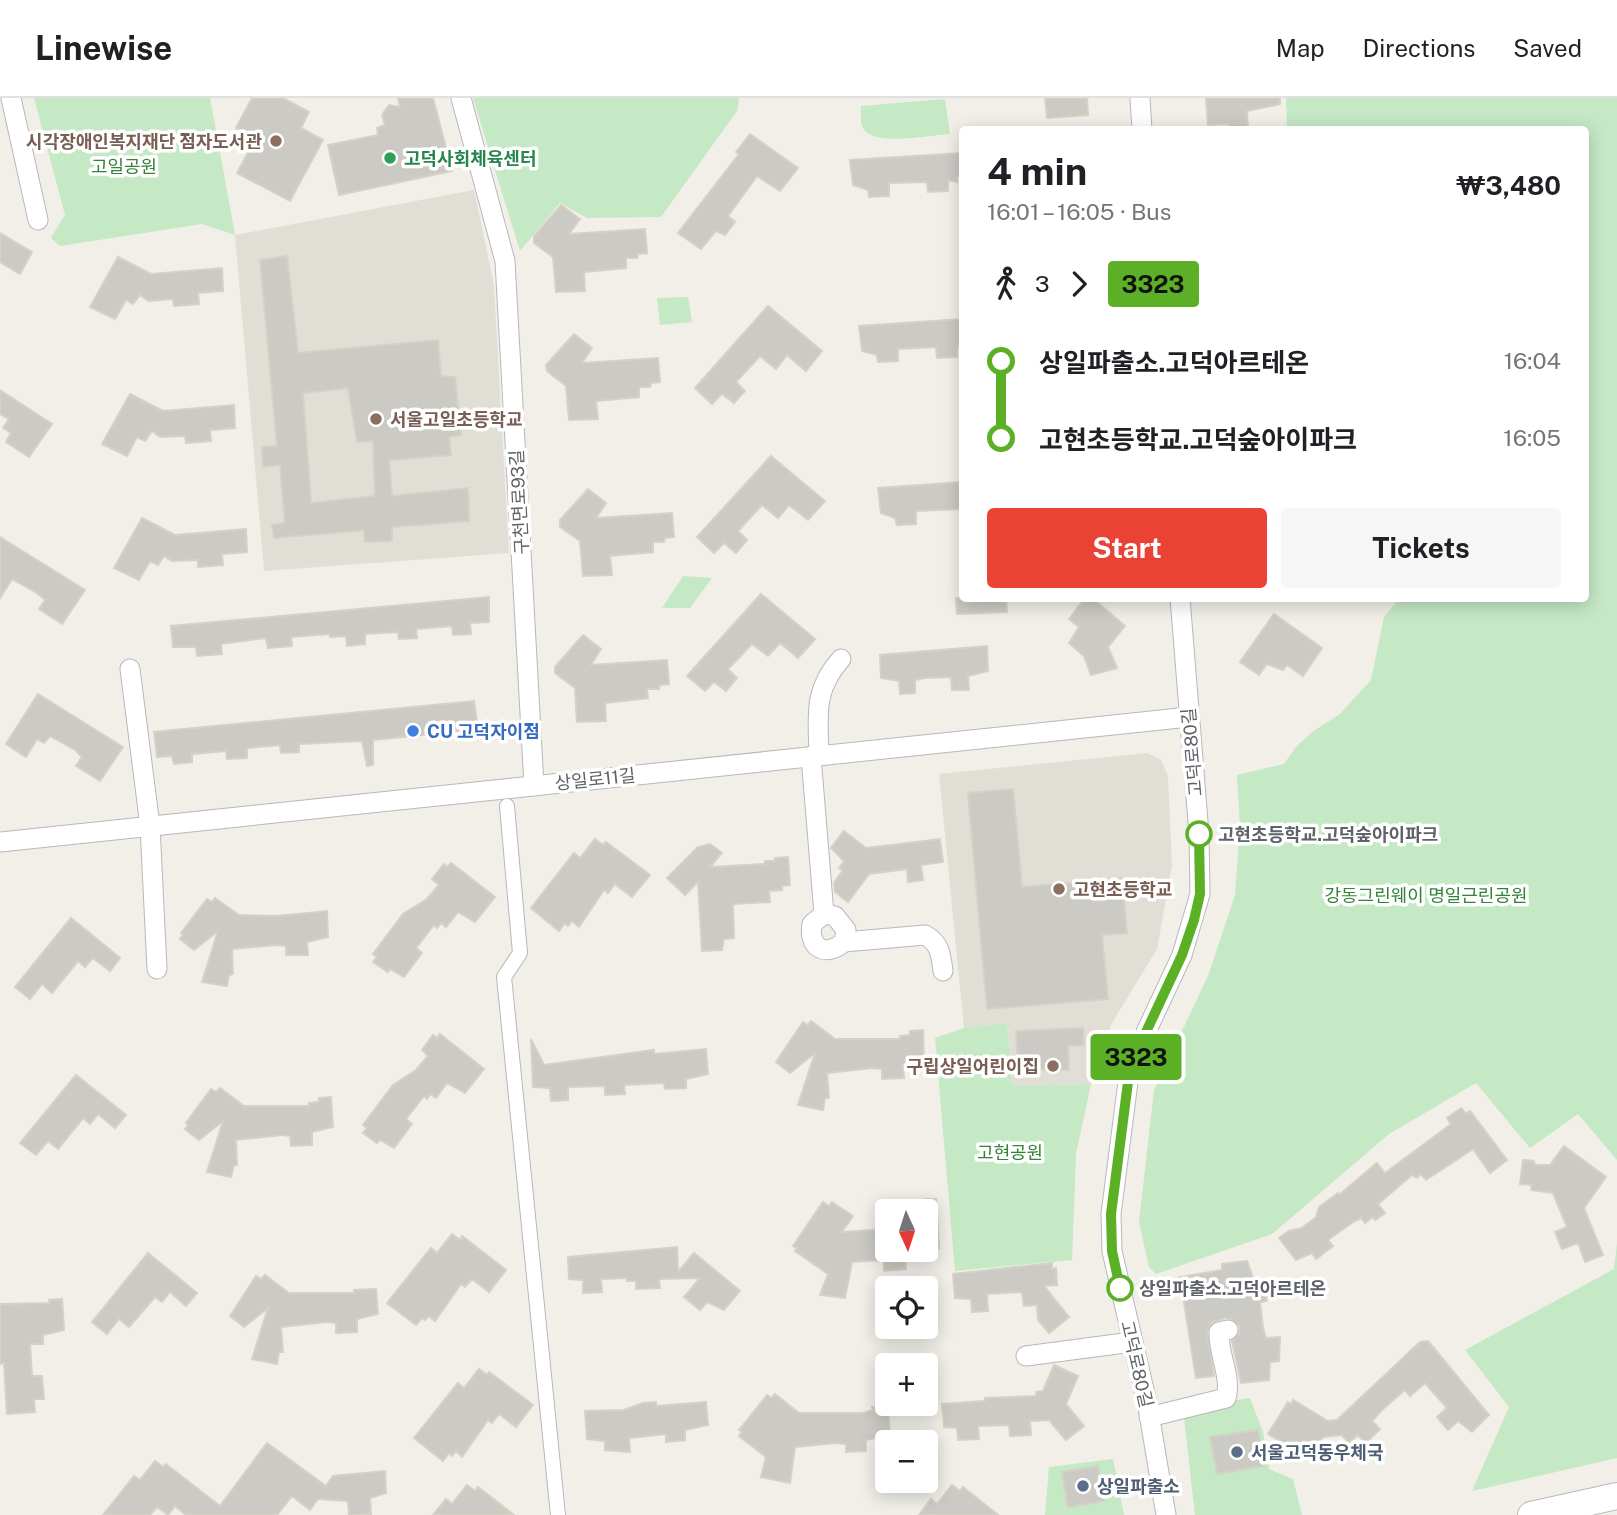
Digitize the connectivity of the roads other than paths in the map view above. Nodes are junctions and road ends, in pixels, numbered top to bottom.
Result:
1 (11, 98) edge
2 (461, 98) edge
3 (1140, 98) edge
4 (1142, 126) edge
5 (38, 220) dead end
6 (1180, 602) edge
7 (841, 659) dead end
8 (130, 669) dead end
9 (1189, 718) junction
10 (815, 756) junction
11 (534, 786) junction
12 (508, 806) dead end
13 (150, 826) junction
14 (0, 842) edge
15 (824, 914) junction
16 (844, 942) junction
17 (157, 969) dead end
18 (943, 971) dead end
19 (1228, 1329) dead end
20 (1132, 1342) junction
21 (1026, 1356) dead end
22 (1149, 1417) junction
23 (1617, 1496) edge
24 (558, 1515) edge
25 (1166, 1515) edge
26 (1531, 1515) edge

1 - 5 street
2 - 11 street, 구천면로93길
3 - 4 street
6 - 9 street, 고덕로80길
7 - 10 street
8 - 13 street
9 - 10 street, 상일로11길
9 - 20 street, 고덕로80길
10 - 11 street, 상일로11길
10 - 15 street
11 - 13 street, 상일로11길
12 - 24 street
13 - 14 street, 상일로11길
13 - 17 street
15 - 16 street
15 - 16 street
16 - 18 street
19 - 22 street
20 - 21 street
20 - 22 street, 고덕로80길
22 - 25 street, 고덕로80길
23 - 26 main road

